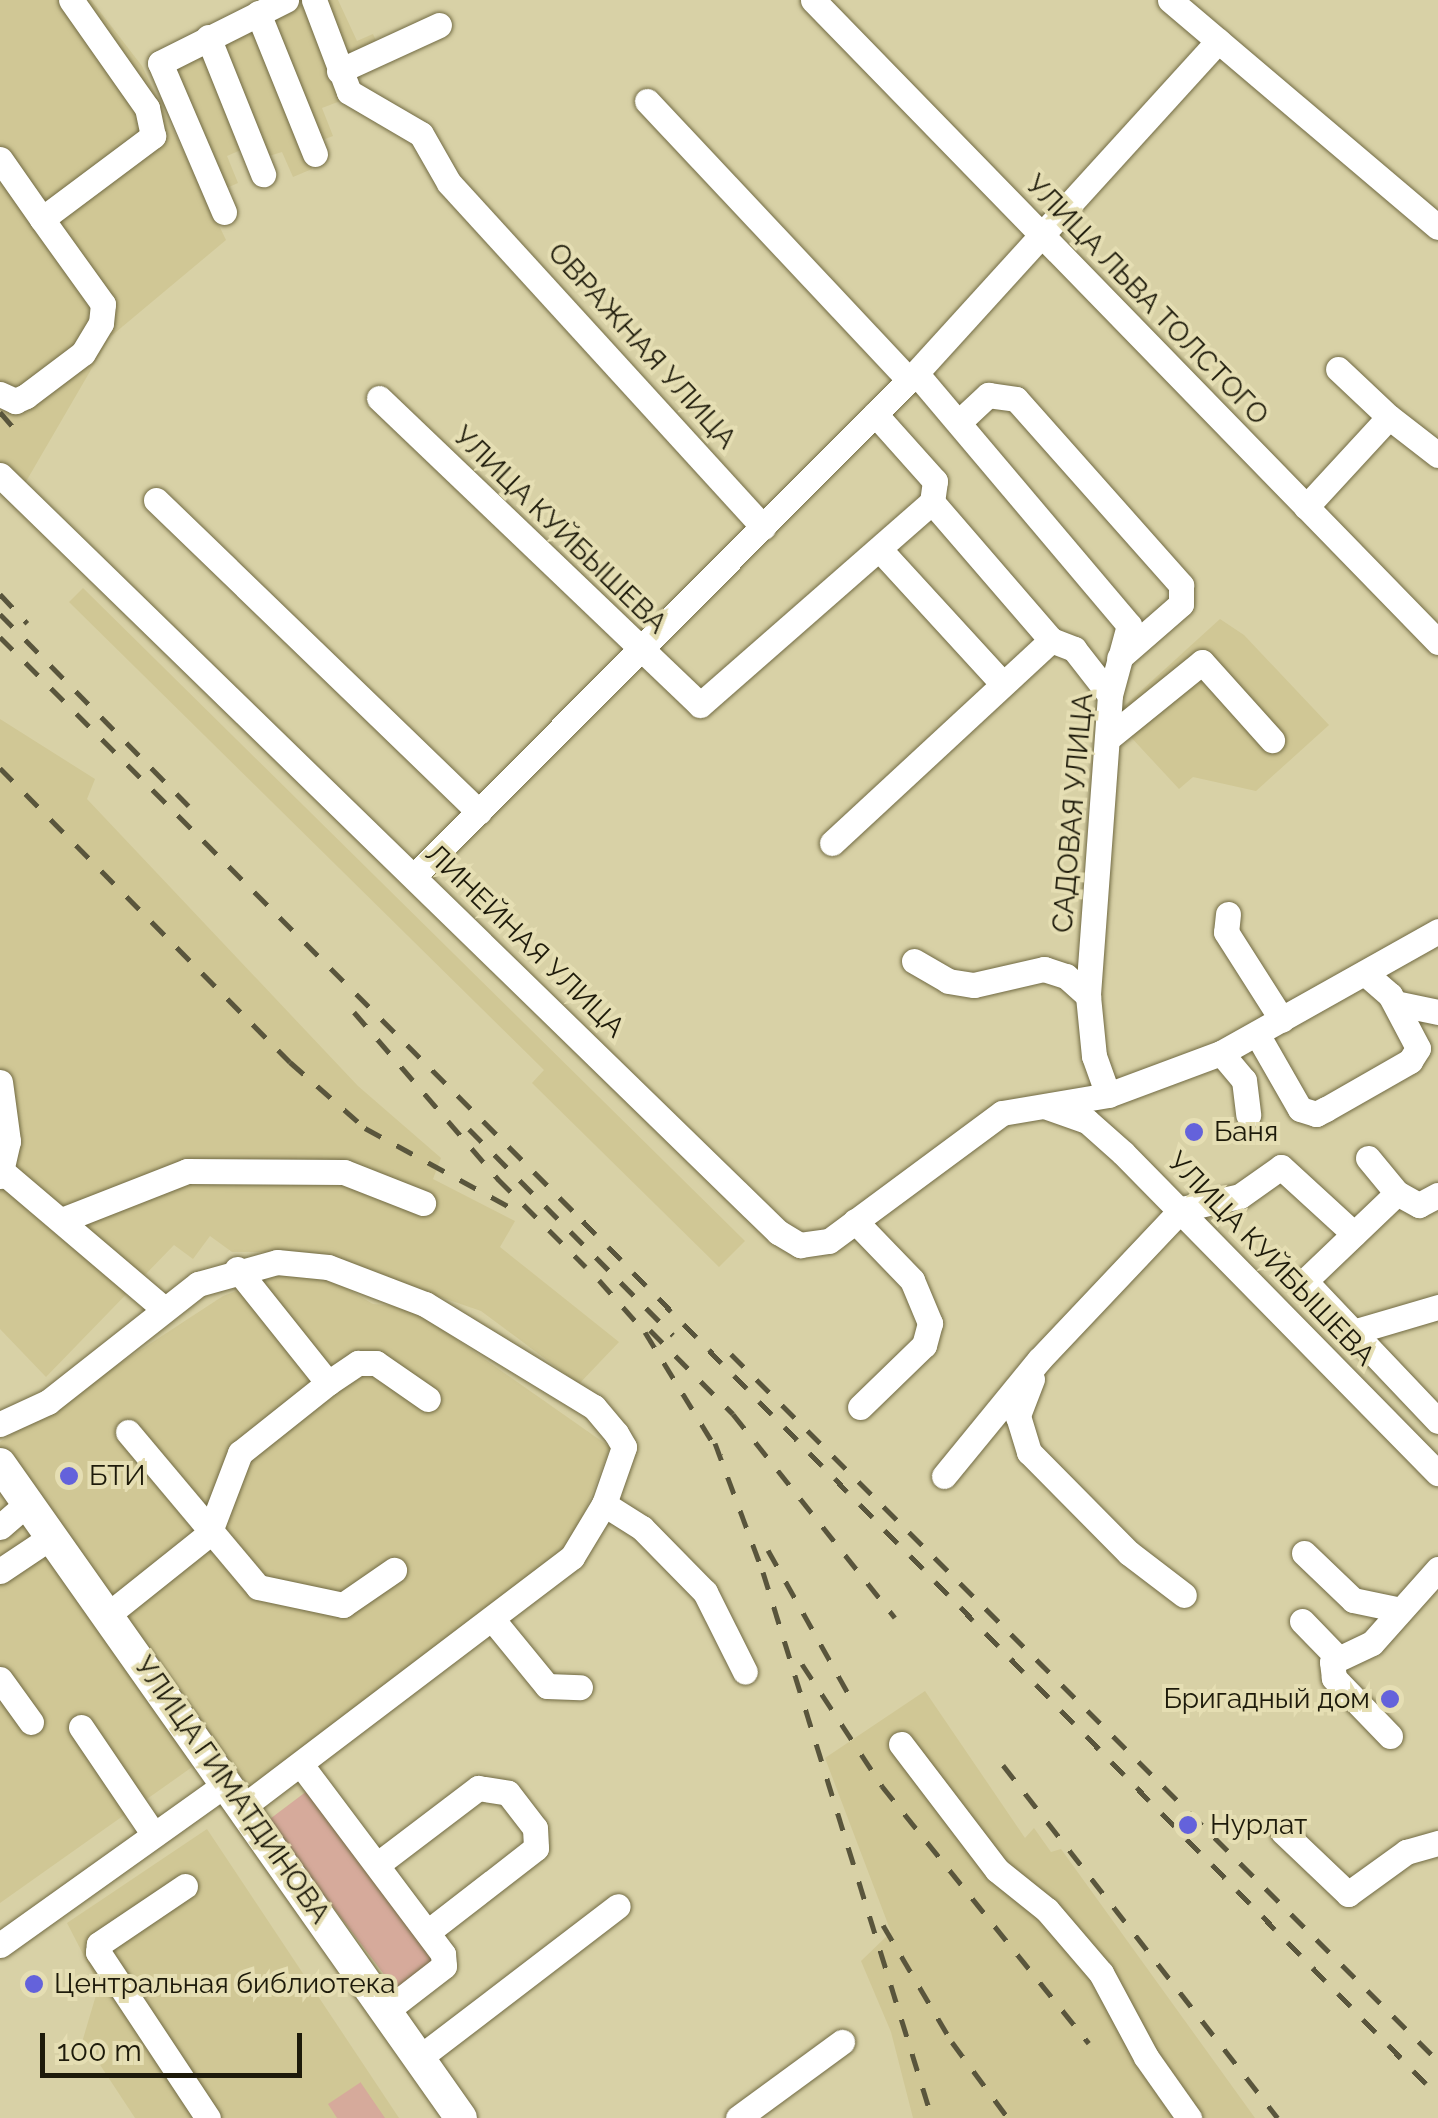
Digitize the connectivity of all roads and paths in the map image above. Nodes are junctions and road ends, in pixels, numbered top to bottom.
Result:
1 (71, 0) edge
2 (286, 0) edge
3 (314, 0) edge
4 (813, 0) edge
5 (1170, 0) edge
6 (258, 14) junction
7 (440, 25) dead end
8 (208, 37) junction
9 (1218, 41) junction
10 (339, 70) junction
11 (647, 101) dead end
12 (314, 154) dead end
13 (0, 158) edge
14 (264, 174) dead end
15 (224, 212) dead end
16 (42, 219) junction
17 (1438, 226) edge
18 (1039, 232) junction
19 (1338, 369) dead end
20 (912, 377) junction
21 (0, 394) edge
22 (379, 398) dead end
23 (876, 414) junction
24 (1389, 416) junction
25 (959, 422) junction
26 (1438, 455) edge
27 (0, 475) edge
28 (156, 500) dead end
29 (932, 502) junction
30 (1306, 506) junction
31 (763, 527) junction
32 (882, 552) junction
33 (1050, 640) junction
34 (1438, 642) edge
35 (642, 649) junction
36 (1119, 658) junction
37 (1003, 684) junction
38 (1110, 695) junction
39 (1107, 739) junction
40 (1272, 740) dead end
41 (479, 812) junction
42 (832, 843) dead end
43 (416, 875) junction
44 (1228, 914) dead end
45 (1438, 931) edge
46 (914, 961) dead end
47 (1365, 973) junction
48 (1088, 996) junction
49 (1395, 1004) junction
50 (1438, 1012) edge
51 (1282, 1020) junction
52 (1257, 1034) junction
53 (1221, 1053) junction
54 (0, 1082) edge
55 (1108, 1095) junction
56 (1047, 1107) junction
57 (1248, 1114) dead end
58 (1368, 1158) dead end
59 (2, 1174) edge
60 (1397, 1193) junction
61 (1438, 1195) edge
62 (423, 1203) dead end
63 (1182, 1209) junction
64 (62, 1220) junction
65 (855, 1221) junction
66 (1354, 1234) junction
67 (237, 1269) junction
68 (1314, 1292) junction
69 (1275, 1304) junction
70 (163, 1308) junction
71 (1438, 1308) edge
72 (1353, 1332) junction
73 (1039, 1360) junction
74 (328, 1383) junction
75 (428, 1400) dead end
76 (860, 1408) dead end
77 (1438, 1421) edge
78 (0, 1424) edge
79 (128, 1432) dead end
80 (0, 1464) edge
81 (1438, 1473) edge
82 (944, 1476) dead end
83 (28, 1503) junction
84 (604, 1504) junction
85 (0, 1528) edge
86 (209, 1534) junction
87 (52, 1537) junction
88 (1304, 1553) dead end
89 (1438, 1569) edge
90 (394, 1570) dead end
91 (0, 1571) edge
92 (1184, 1595) dead end
93 (1396, 1610) junction
94 (110, 1613) junction
95 (494, 1620) junction
96 (1302, 1621) dead end
97 (1337, 1657) junction
98 (746, 1672) dead end
99 (0, 1679) edge
100 (580, 1687) dead end
101 (31, 1722) dead end
102 (81, 1727) dead end
103 (1390, 1736) dead end
104 (901, 1744) dead end
105 (302, 1766) junction
106 (235, 1795) junction
107 (1282, 1832) dead end
108 (154, 1836) junction
109 (1438, 1843) edge
110 (378, 1864) junction
111 (185, 1886) dead end
112 (618, 1906) dead end
113 (429, 1931) junction
114 (2, 1938) edge
115 (386, 2011) junction
116 (842, 2042) dead end
117 (419, 2058) junction
118 (208, 2118) edge
119 (461, 2118) edge
120 (738, 2118) edge
121 (1189, 2118) edge

1 - 16 street
2 - 6 street
3 - 10 street
4 - 18 street, УЛИЦА ЛЬВА ТОЛСТОГО
5 - 9 street
6 - 8 street
6 - 12 street
7 - 10 street
8 - 14 street
8 - 15 street
9 - 17 street
9 - 18 street
10 - 31 street, ОВРАЖНАЯ УЛИЦА
11 - 20 street, САДОВАЯ УЛИЦА
13 - 16 street
16 - 21 street
18 - 20 street
18 - 30 street, УЛИЦА ЛЬВА ТОЛСТОГО
19 - 24 street
20 - 23 street
20 - 25 street, САДОВАЯ УЛИЦА
22 - 35 street, УЛИЦА КУЙБЫШЕВА
23 - 29 street
23 - 31 street
24 - 26 street
24 - 30 street
25 - 36 street, САДОВАЯ УЛИЦА
25 - 36 street
27 - 43 street, ЛИНЕЙНАЯ УЛИЦА
28 - 41 street
29 - 32 street
29 - 33 street
30 - 34 street, УЛИЦА ЛЬВА ТОЛСТОГО
31 - 35 street
32 - 35 street, УЛИЦА КУЙБЫШЕВА
32 - 37 street
33 - 37 street
33 - 38 street
35 - 41 street
36 - 38 street, САДОВАЯ УЛИЦА
37 - 42 street
38 - 39 street, САДОВАЯ УЛИЦА
39 - 40 street
39 - 48 street, САДОВАЯ УЛИЦА
41 - 43 street
43 - 65 street, ЛИНЕЙНАЯ УЛИЦА
44 - 51 street
45 - 47 street, ЛИНЕЙНАЯ УЛИЦА
46 - 48 street
47 - 49 street
47 - 51 street, ЛИНЕЙНАЯ УЛИЦА
48 - 55 street, САДОВАЯ УЛИЦА
49 - 50 street
49 - 52 street
51 - 52 street, ЛИНЕЙНАЯ УЛИЦА
52 - 53 street, ЛИНЕЙНАЯ УЛИЦА
53 - 55 street, ЛИНЕЙНАЯ УЛИЦА
53 - 57 street
54 - 59 street
55 - 56 street, ЛИНЕЙНАЯ УЛИЦА
56 - 63 street, УЛИЦА КУЙБЫШЕВА
56 - 65 street, ЛИНЕЙНАЯ УЛИЦА
58 - 60 street
59 - 64 street
60 - 61 street
60 - 66 street
62 - 64 street
63 - 66 street
63 - 69 street, УЛИЦА КУЙБЫШЕВА
63 - 73 street
64 - 70 street
65 - 76 street
66 - 68 street
67 - 70 street
67 - 74 street
67 - 84 street
68 - 69 street
68 - 72 street
69 - 81 street, УЛИЦА КУЙБЫШЕВА
70 - 78 street
71 - 72 street
72 - 77 street
73 - 82 street
73 - 92 street
74 - 75 street
74 - 86 street
79 - 86 street
80 - 83 main road, УЛИЦА ГИМАТДИНОВА
83 - 85 street
83 - 87 main road, УЛИЦА ГИМАТДИНОВА
84 - 95 street
84 - 98 street
86 - 90 street
86 - 94 street
87 - 91 street
87 - 94 main road, УЛИЦА ГИМАТДИНОВА
88 - 93 street
89 - 93 street
93 - 97 street
94 - 106 main road, УЛИЦА ГИМАТДИНОВА
95 - 100 street
95 - 105 street
96 - 97 street
97 - 103 street
99 - 101 street
102 - 108 street
104 - 121 street
105 - 106 street
105 - 110 street
106 - 108 street
106 - 115 main road, УЛИЦА ГИМАТДИНОВА
107 - 109 street
108 - 114 street
110 - 113 street
110 - 113 street
111 - 118 street
112 - 117 street
113 - 115 street
115 - 117 main road, УЛИЦА ГИМАТДИНОВА
116 - 120 street
117 - 119 main road, УЛИЦА ГИМАТДИНОВА

